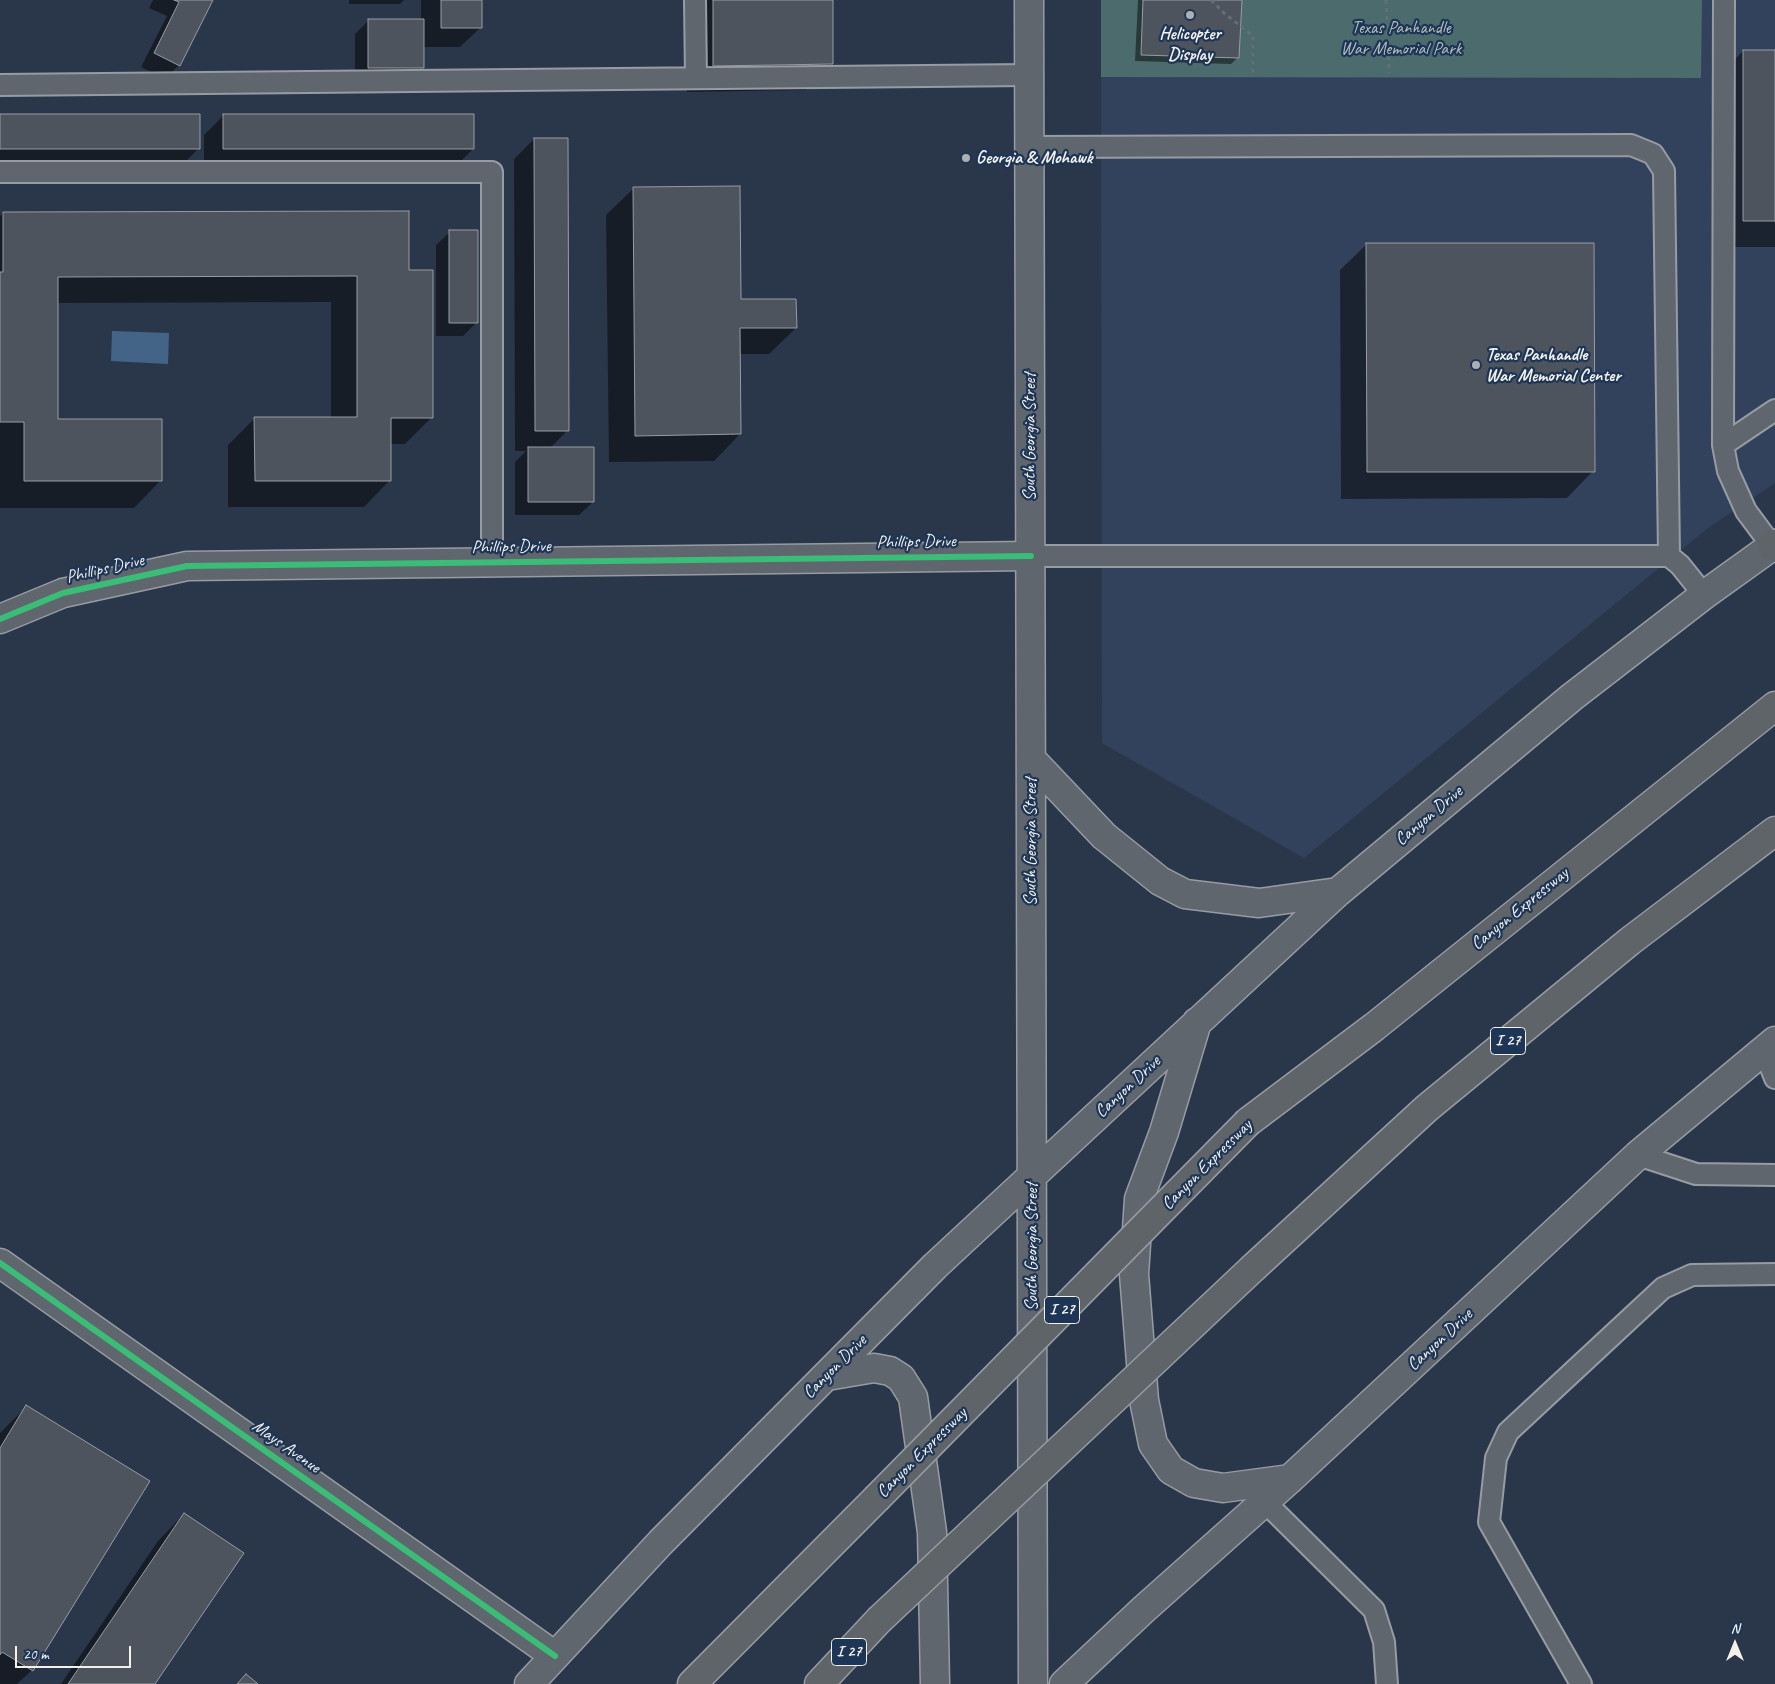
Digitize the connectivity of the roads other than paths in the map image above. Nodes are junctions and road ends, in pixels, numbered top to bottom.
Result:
1 (695, 0) edge
2 (1029, 0) edge
3 (1724, 0) edge
4 (1029, 75) junction
5 (696, 78) junction
6 (0, 85) edge
7 (1030, 147) junction
8 (0, 172) edge
9 (1775, 410) edge
10 (1723, 445) junction
11 (1774, 545) edge
12 (1031, 556) junction
13 (1669, 556) junction
14 (492, 563) junction
15 (1704, 595) junction
16 (0, 619) edge
17 (1775, 706) edge
18 (1031, 759) junction
19 (1775, 831) edge
20 (1338, 892) junction
21 (1197, 1021) junction
22 (1769, 1045) edge
23 (1775, 1078) edge
24 (1638, 1155) junction
25 (1775, 1175) edge
26 (1032, 1177) junction
27 (0, 1263) edge
28 (1775, 1274) edge
29 (827, 1376) junction
30 (1290, 1479) junction
31 (1265, 1502) junction
32 (555, 1656) junction
33 (529, 1684) edge
34 (692, 1684) edge
35 (819, 1684) edge
36 (936, 1684) edge
37 (1033, 1684) edge
38 (1064, 1684) edge
39 (1387, 1684) edge
40 (1582, 1684) edge

1 - 5 lane
2 - 4 main road, South Georgia Street
3 - 10 lane
4 - 5 lane
4 - 7 main road, South Georgia Street
5 - 6 lane
7 - 12 main road, South Georgia Street
7 - 13 lane
8 - 14 lane
9 - 10 lane
10 - 11 lane
11 - 15 main road, Canyon Drive
12 - 13 lane
12 - 14 main road, Phillips Drive
12 - 18 main road, South Georgia Street
13 - 15 lane
14 - 16 main road, Phillips Drive
15 - 20 main road, Canyon Drive
17 - 34 highway, Canyon Expressway / I 27, bridge
18 - 20 main road
18 - 26 main road, South Georgia Street
19 - 35 highway, I 27, bridge
20 - 21 main road, Canyon Drive
21 - 26 main road, Canyon Drive
21 - 30 main road
22 - 23 lane
22 - 24 main road, Canyon Drive
24 - 25 lane
24 - 30 main road, Canyon Drive
26 - 29 main road, Canyon Drive
26 - 37 main road, South Georgia Street
27 - 32 main road, Mays Avenue
28 - 40 lane
29 - 32 main road, Canyon Drive
29 - 36 main road
30 - 31 main road, Canyon Drive
31 - 38 main road, Canyon Drive
31 - 39 lane
32 - 33 main road, Canyon Drive

